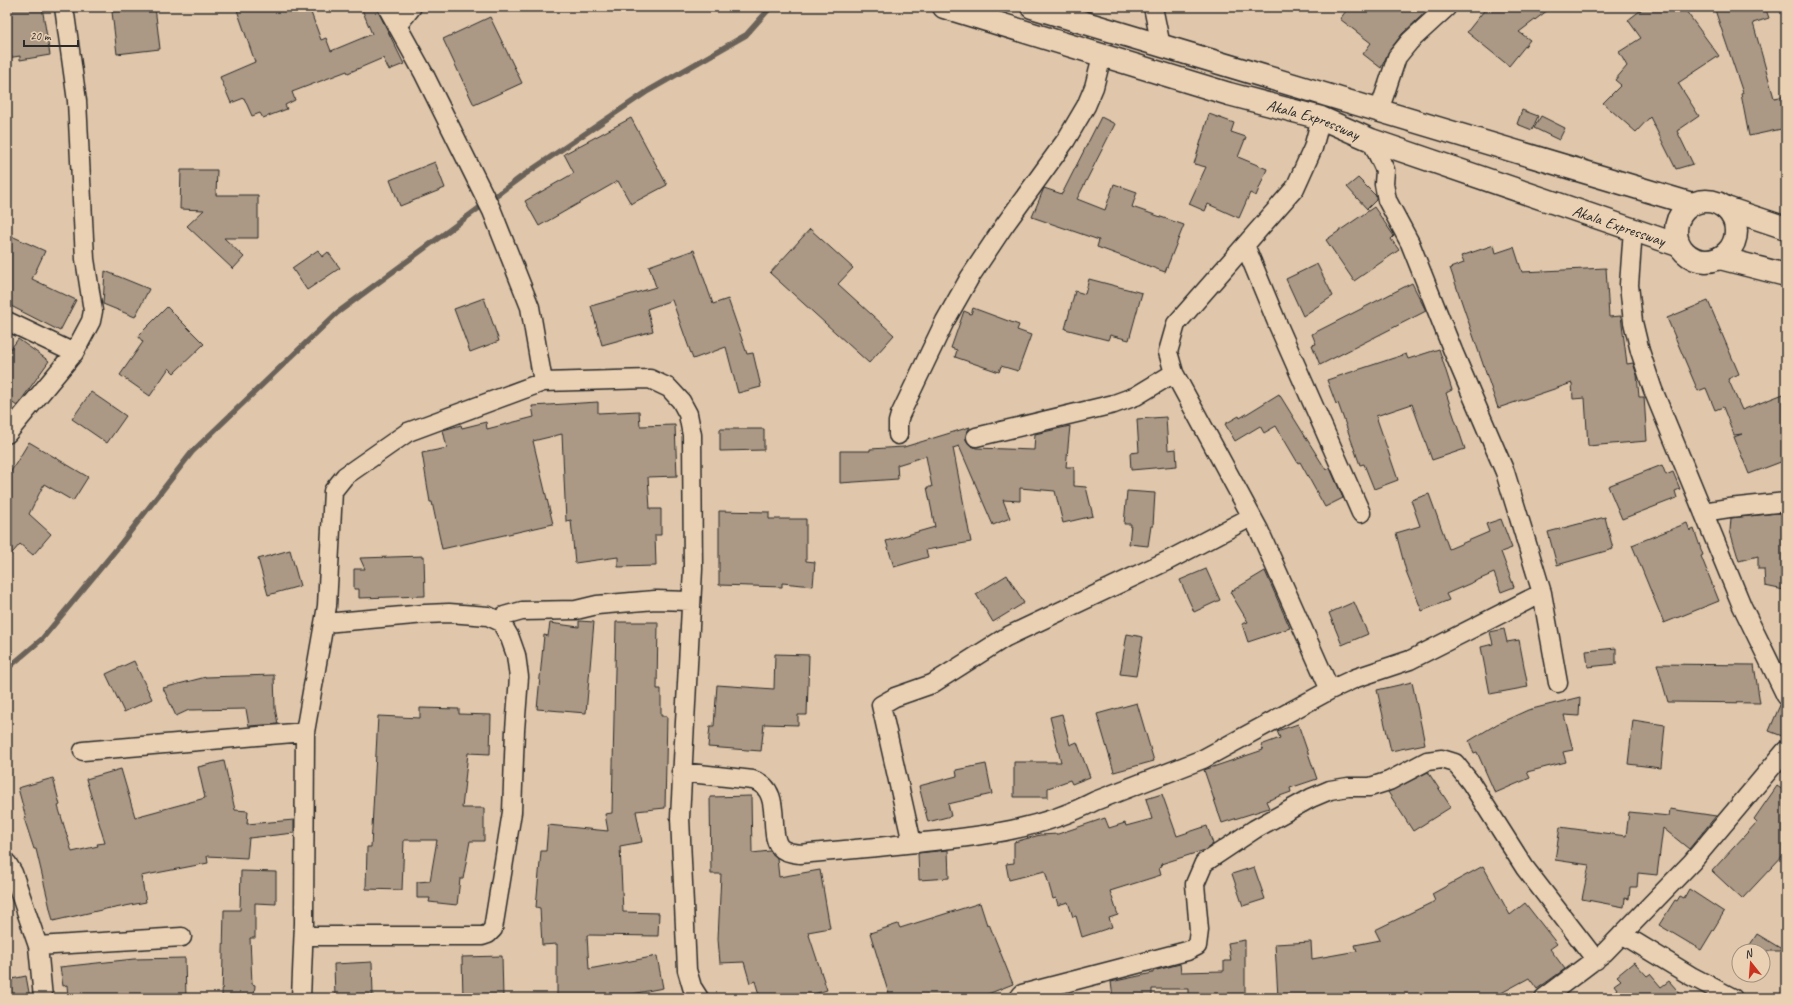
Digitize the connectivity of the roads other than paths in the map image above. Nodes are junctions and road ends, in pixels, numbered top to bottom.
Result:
1 (64, 7) edge
2 (387, 7) edge
3 (412, 7) edge
4 (944, 7) edge
5 (1032, 7) edge
6 (1153, 7) edge
7 (1447, 7) edge
8 (397, 26) junction
9 (1161, 46) junction
10 (1102, 56) junction
11 (1379, 111) junction
12 (1321, 118) junction
13 (1372, 140) junction
14 (1692, 204) junction
15 (1726, 208) junction
16 (1786, 228) edge
17 (1632, 229) junction
18 (1245, 245) junction
19 (1678, 245) junction
20 (1720, 258) junction
21 (1786, 275) edge
22 (7, 321) edge
23 (74, 353) junction
24 (1174, 373) junction
25 (542, 382) junction
26 (7, 434) edge
27 (898, 435) dead end
28 (976, 437) dead end
29 (1786, 502) edge
30 (1703, 512) junction
31 (1361, 513) dead end
32 (1252, 517) junction
33 (1542, 593) junction
34 (690, 601) junction
35 (501, 622) junction
36 (325, 623) junction
37 (1558, 684) dead end
38 (1330, 690) junction
39 (1786, 696) edge
40 (305, 732) junction
41 (1786, 750) edge
42 (83, 751) dead end
43 (682, 772) junction
44 (912, 843) junction
45 (7, 863) edge
46 (1622, 934) junction
47 (304, 936) junction
48 (182, 937) dead end
49 (38, 946) junction
50 (1596, 960) junction
51 (44, 998) edge
52 (301, 998) edge
53 (699, 998) edge
54 (1019, 998) edge
55 (1544, 998) edge
56 (1733, 998) edge

1 - 23 street
2 - 8 street
3 - 8 street
4 - 10 main road, Akala Expressway
5 - 9 main road, Akala Expressway
6 - 9 street
7 - 11 street
8 - 25 street
9 - 11 main road, Akala Expressway
10 - 12 main road, Akala Expressway
10 - 27 street
11 - 14 main road, Akala Expressway
12 - 13 main road, Akala Expressway
12 - 18 street
13 - 17 main road, Akala Expressway
13 - 33 street
14 - 15 main road
14 - 19 main road
15 - 16 main road
15 - 20 main road
17 - 19 main road, Akala Expressway
17 - 30 street
18 - 24 street
18 - 31 street
19 - 20 main road
20 - 21 main road
22 - 23 street
23 - 26 street
24 - 28 street
24 - 32 street
25 - 34 street
25 - 36 street
29 - 30 street
30 - 39 street
32 - 38 street
32 - 44 street
33 - 37 street
33 - 38 street
34 - 35 street
34 - 43 street
35 - 36 street
35 - 47 street
36 - 40 street
38 - 44 street
40 - 42 street
40 - 47 street
41 - 46 street
43 - 44 street
43 - 53 street
45 - 49 street
46 - 50 street
46 - 56 street
47 - 52 street
48 - 49 street
49 - 51 street
50 - 54 street
50 - 55 street

